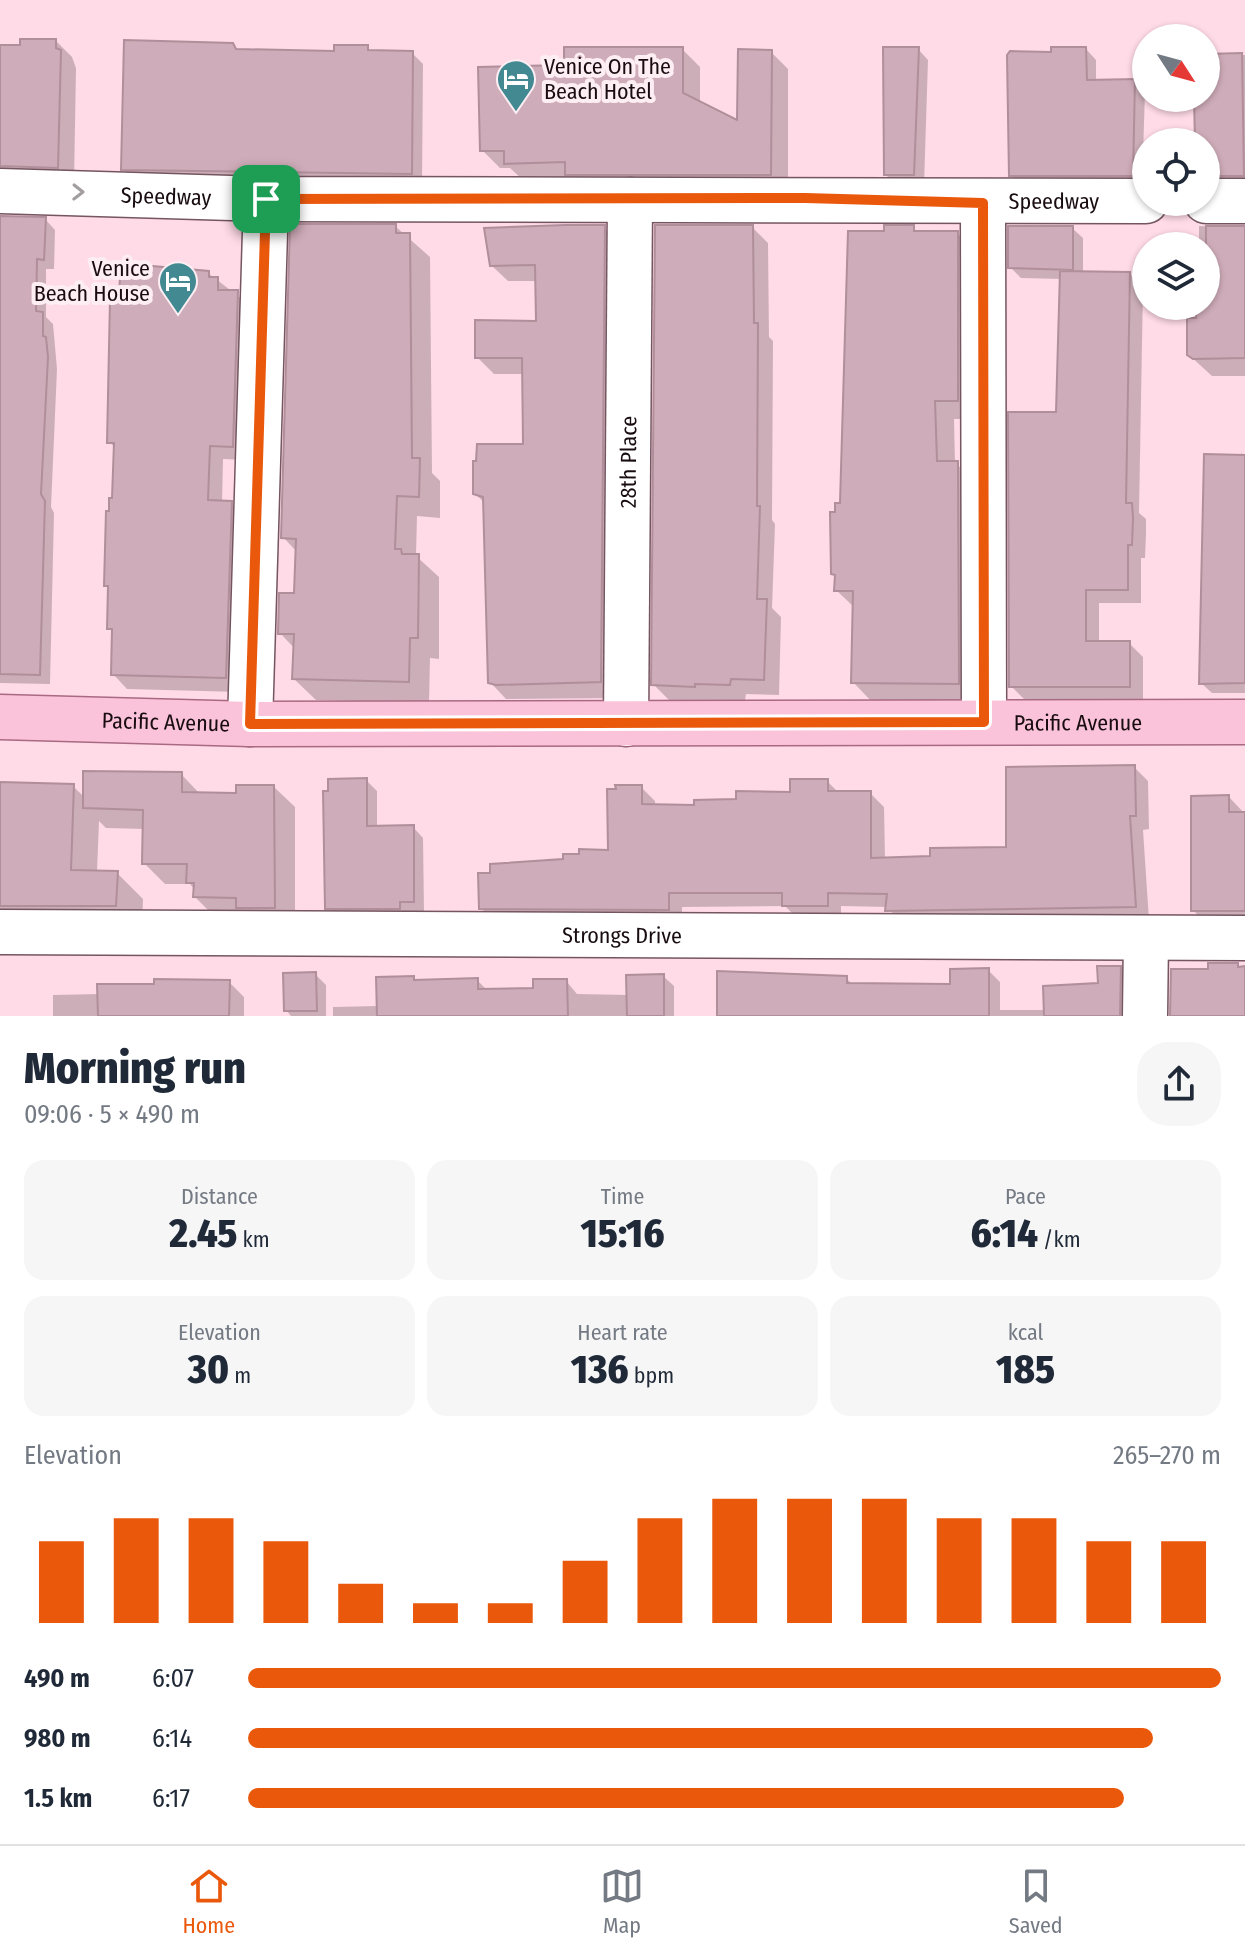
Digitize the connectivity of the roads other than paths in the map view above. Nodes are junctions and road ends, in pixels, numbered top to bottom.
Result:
1 (0, 191) edge
2 (266, 199) junction
3 (630, 200) junction
4 (1132, 201) edge
5 (1220, 201) edge
6 (1245, 201) edge
7 (983, 203) junction
8 (0, 717) edge
9 (984, 722) junction
10 (1245, 722) edge
11 (250, 724) junction
12 (626, 724) junction
13 (0, 932) edge
14 (1146, 938) junction
15 (1245, 938) edge
16 (1145, 1016) edge

1 -> 2 street, Speedway
2 - 3 street, Speedway
2 - 11 street
3 - 7 street, Speedway
3 - 12 street, 28th Place
4 - 7 street, Speedway
5 - 6 street
7 - 9 street
8 - 11 main road, Pacific Avenue
9 - 10 main road, Pacific Avenue
9 - 12 main road, Pacific Avenue
11 - 12 main road, Pacific Avenue
13 - 14 street, Strongs Drive
14 - 15 street, Strongs Drive
14 - 16 street

